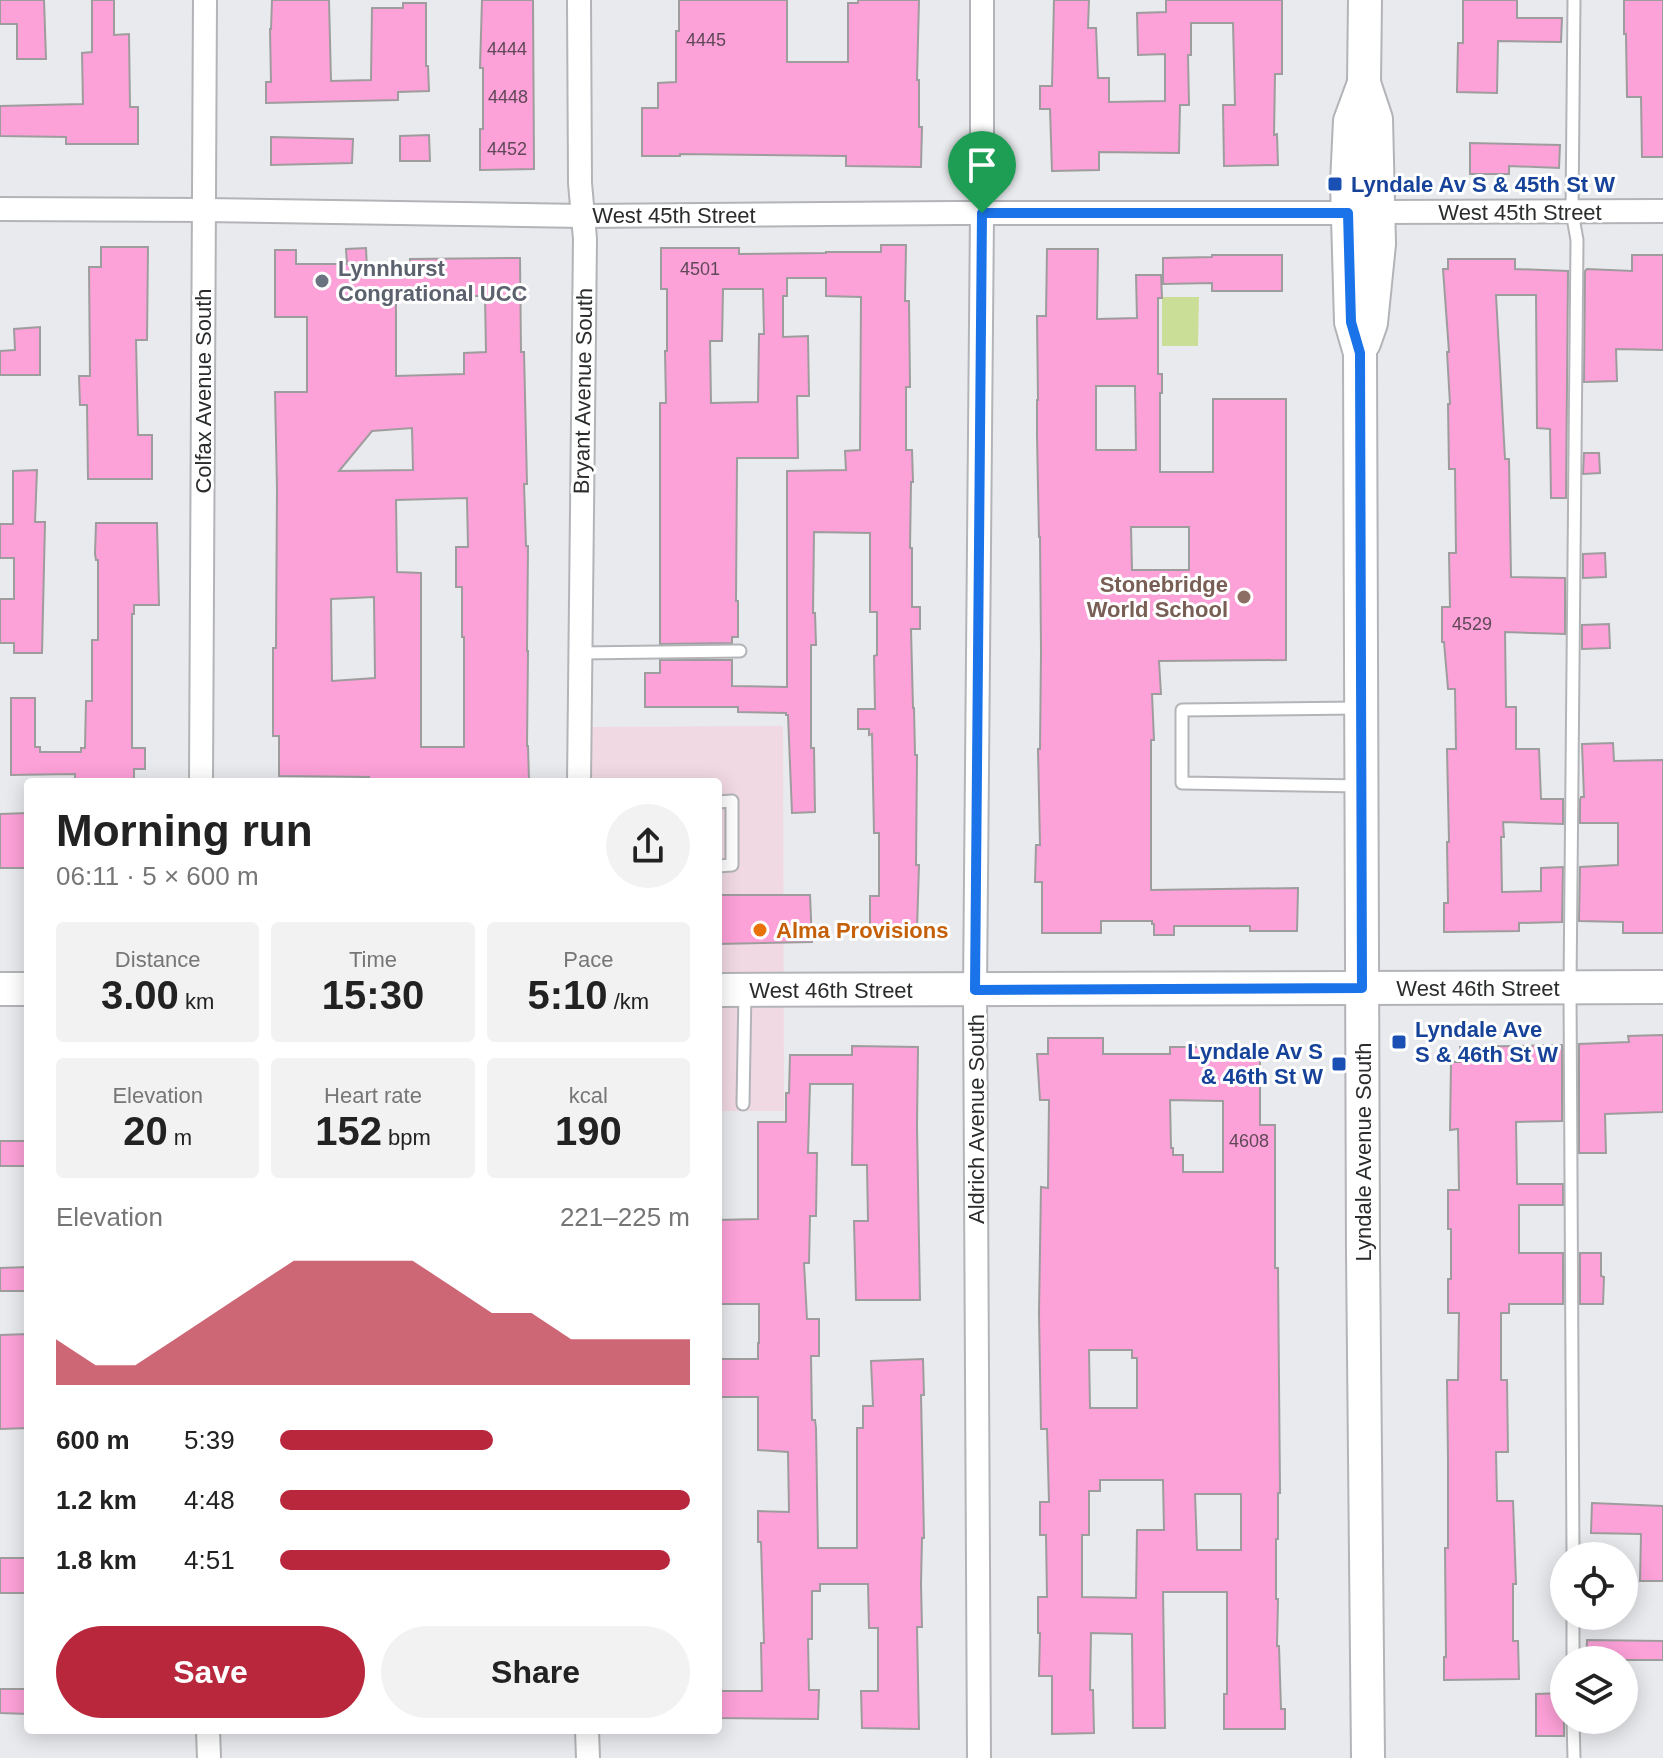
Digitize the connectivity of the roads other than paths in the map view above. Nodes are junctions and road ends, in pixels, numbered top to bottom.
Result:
1 (205, 0) edge
2 (579, 0) edge
3 (982, 0) edge
4 (1365, 0) edge
5 (1574, 0) edge
6 (0, 209) edge
7 (204, 210) junction
8 (1663, 211) edge
9 (1572, 212) junction
10 (982, 213) junction
11 (1363, 213) junction
12 (582, 216) junction
13 (740, 651) dead end
14 (580, 653) junction
15 (1361, 708) junction
16 (201, 778) edge
17 (579, 778) edge
18 (1361, 786) junction
19 (722, 802) edge
20 (722, 866) edge
21 (1663, 987) edge
22 (1362, 988) junction
23 (1570, 988) junction
24 (0, 989) edge
25 (24, 989) edge
26 (731, 990) edge
27 (975, 990) junction
28 (743, 1104) dead end
29 (1573, 1542) edge
30 (208, 1734) edge
31 (587, 1734) edge
32 (1573, 1734) edge
33 (209, 1758) edge
34 (588, 1758) edge
35 (979, 1758) edge
36 (1368, 1758) edge
37 (1574, 1758) edge

1 - 7 street, Colfax Avenue South
2 - 12 street, Bryant Avenue South
3 - 10 street, Aldrich Avenue South
4 - 11 main road, Lyndale Avenue South
5 - 9 lane
6 - 7 street, West 45th Street
7 - 12 street, West 45th Street
7 - 16 street, Colfax Avenue South
8 - 9 street, West 45th Street
9 - 11 street, West 45th Street
9 - 23 lane
10 - 11 street, West 45th Street
10 - 12 street, West 45th Street
10 - 27 street, Aldrich Avenue South
11 - 15 main road, Lyndale Avenue South
12 - 14 street, Bryant Avenue South
13 - 14 lane
14 - 17 street, Bryant Avenue South
15 - 18 main road, Lyndale Avenue South
15 - 18 lane
18 - 22 main road, Lyndale Avenue South
19 - 20 lane
21 - 23 main road, West 46th Street
22 - 23 main road, West 46th Street
22 - 27 main road, West 46th Street
22 - 36 main road, Lyndale Avenue South
23 - 29 lane
24 - 25 main road
26 - 27 main road, West 46th Street
26 - 28 lane
27 - 35 street, Aldrich Avenue South
30 - 33 street
31 - 34 street
32 - 37 lane

